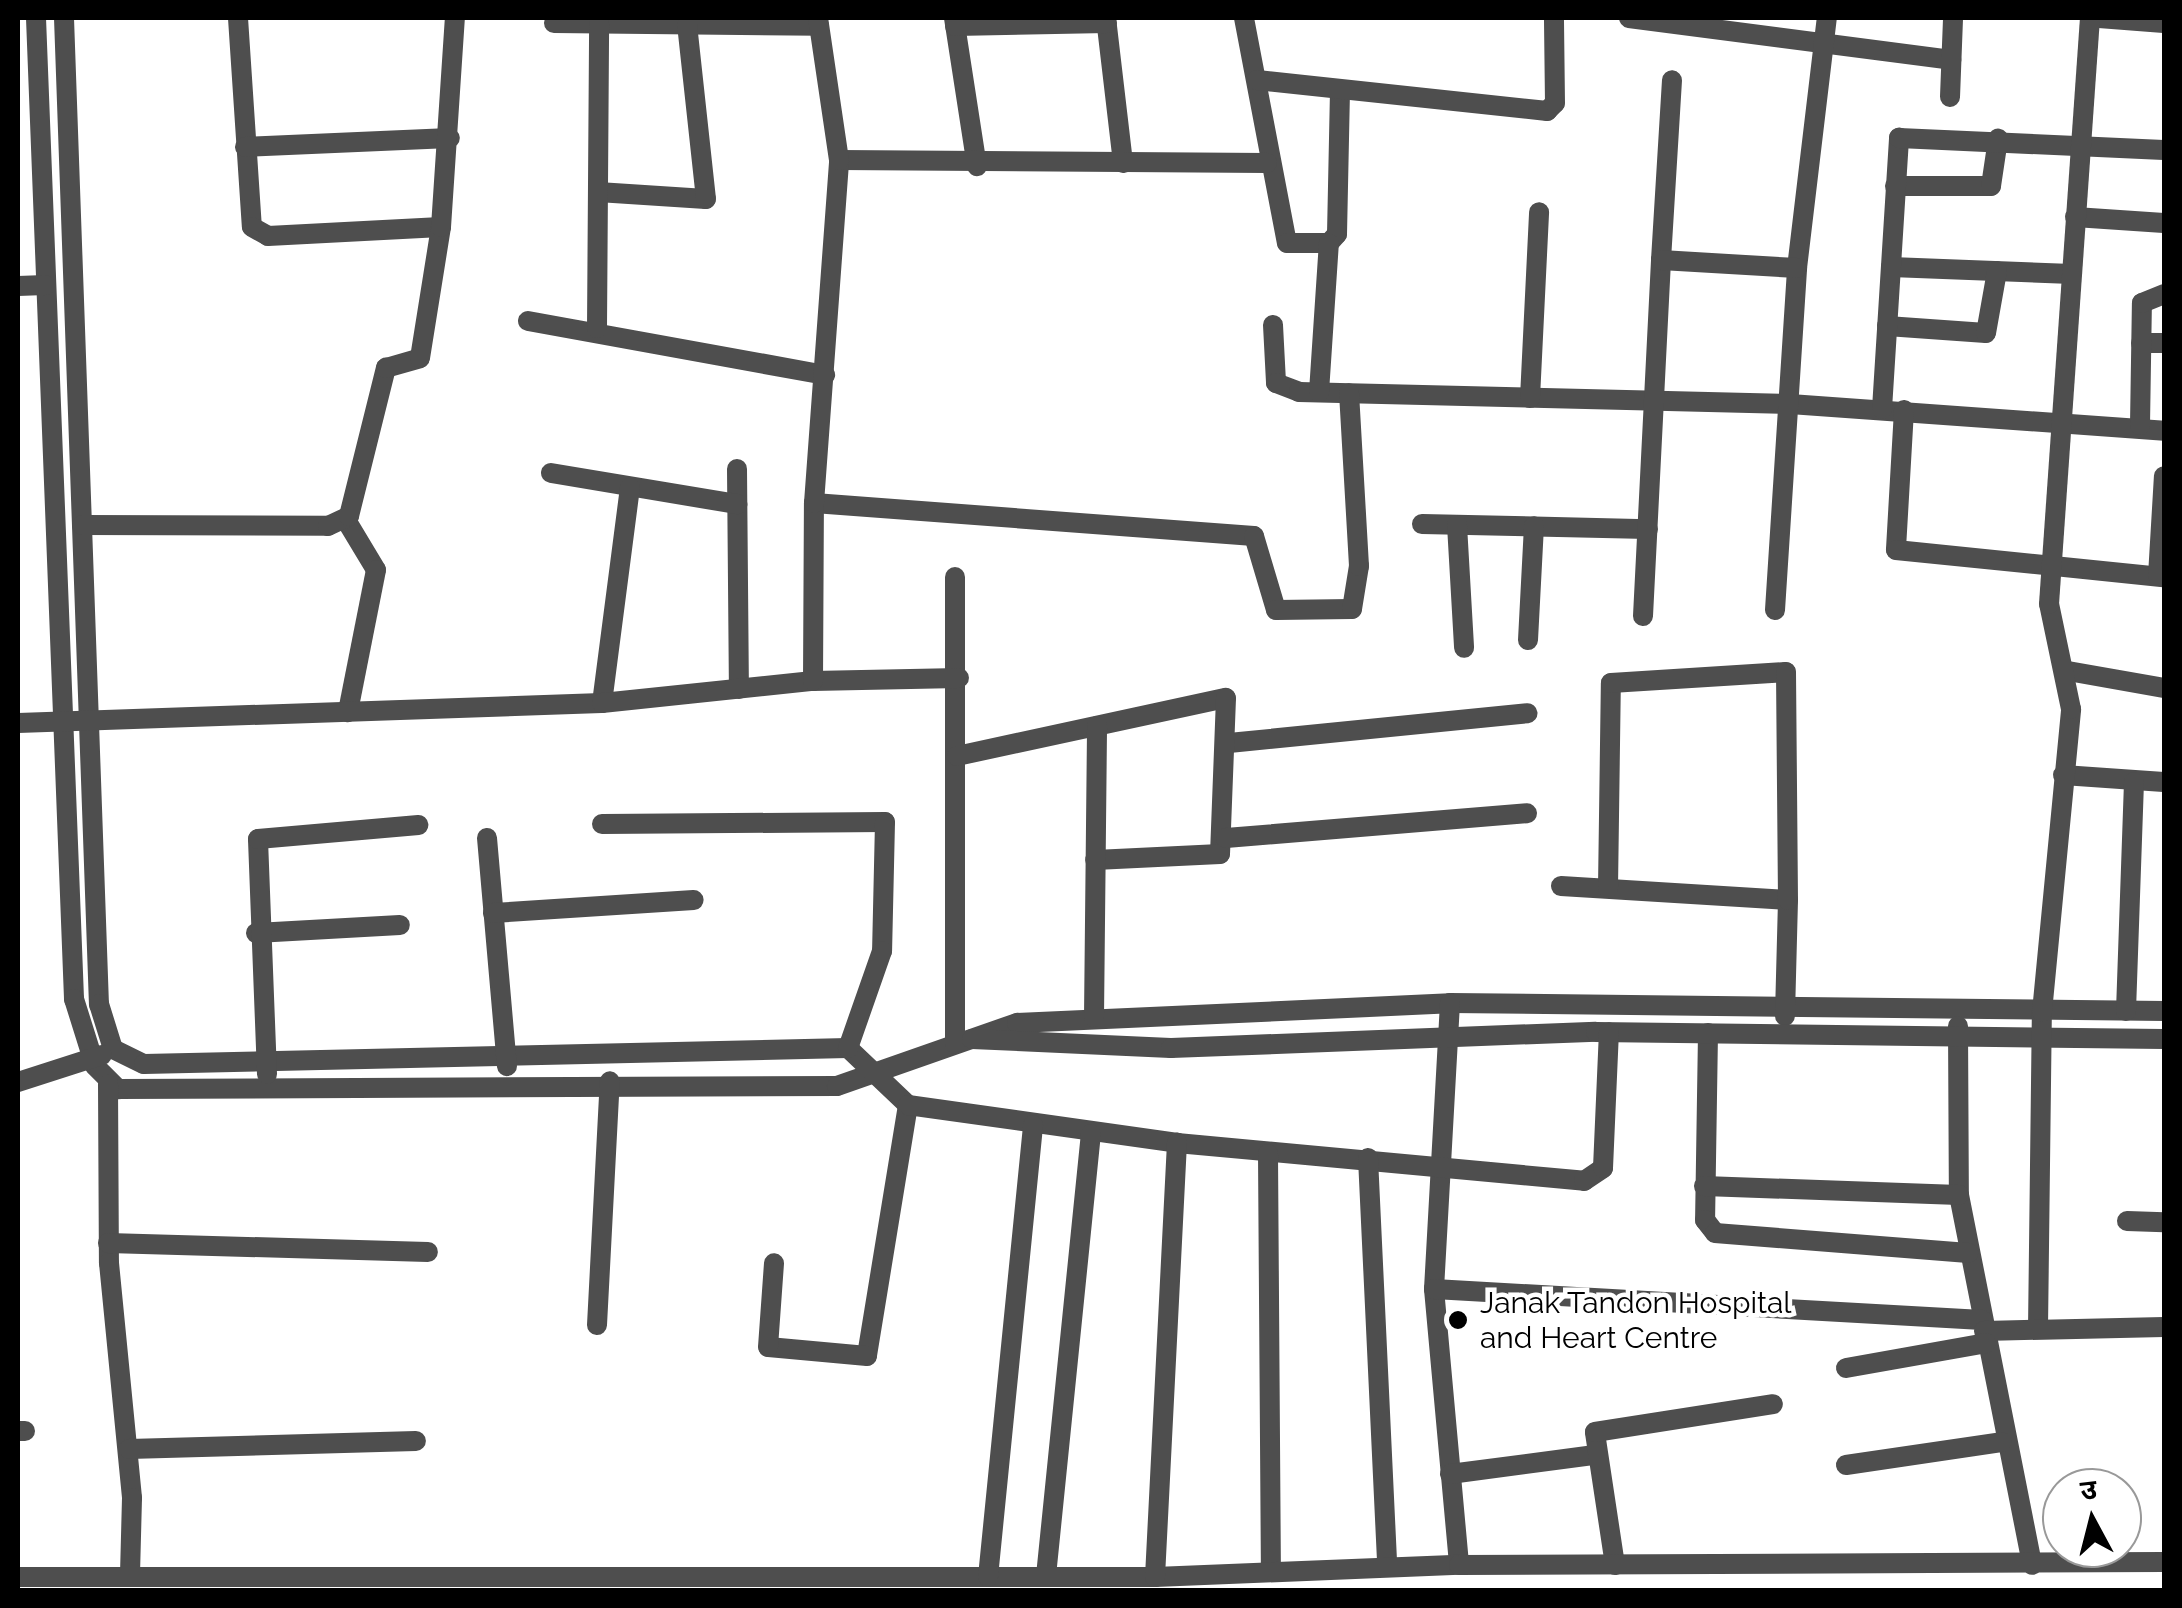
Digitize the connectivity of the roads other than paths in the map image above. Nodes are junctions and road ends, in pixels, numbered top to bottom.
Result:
1 (36, 18) edge
2 (64, 18) edge
3 (238, 18) edge
4 (455, 18) edge
5 (1244, 18) edge
6 (1554, 18) edge
7 (1629, 18) edge
8 (1827, 18) edge
9 (1953, 18) edge
10 (2090, 18) edge
11 (2100, 18) edge
12 (1655, 19) edge
13 (1106, 20) edge
14 (819, 22) edge
15 (955, 22) edge
16 (554, 23) dead end
17 (2164, 23) edge
18 (599, 24) junction
19 (687, 25) junction
20 (1824, 45) junction
21 (1951, 60) junction
22 (1257, 80) junction
23 (1672, 80) dead end
24 (1340, 90) junction
25 (1950, 97) dead end
26 (450, 138) junction
27 (1998, 139) junction
28 (2080, 146) junction
29 (245, 147) junction
30 (2164, 150) edge
31 (839, 160) junction
32 (1267, 163) junction
33 (1123, 164) junction
34 (976, 166) junction
35 (1895, 186) junction
36 (598, 192) junction
37 (1539, 212) dead end
38 (2075, 217) junction
39 (2164, 223) edge
40 (441, 228) junction
41 (1330, 243) junction
42 (1661, 260) junction
43 (1890, 267) junction
44 (1796, 268) junction
45 (1998, 271) junction
46 (2072, 274) junction
47 (45, 285) junction
48 (18, 286) edge
49 (2164, 294) edge
50 (528, 321) dead end
51 (1273, 325) dead end
52 (1887, 326) junction
53 (597, 328) junction
54 (2142, 343) junction
55 (2164, 343) edge
56 (824, 374) junction
57 (1320, 392) junction
58 (1349, 393) junction
59 (1530, 398) junction
60 (1651, 402) junction
61 (1790, 404) junction
62 (1882, 409) junction
63 (1904, 410) junction
64 (2063, 418) junction
65 (2140, 425) junction
66 (2164, 432) edge
67 (737, 469) dead end
68 (551, 473) dead end
69 (2164, 476) edge
70 (630, 488) junction
71 (814, 503) junction
72 (737, 504) junction
73 (346, 520) junction
74 (1422, 524) dead end
75 (82, 525) junction
76 (1457, 525) junction
77 (1534, 526) junction
78 (1648, 529) junction
79 (2052, 562) junction
80 (2162, 576) edge
81 (954, 577) dead end
82 (1775, 610) dead end
83 (1643, 616) dead end
84 (1528, 640) dead end
85 (1464, 648) dead end
86 (2068, 670) junction
87 (959, 678) junction
88 (813, 681) junction
89 (2164, 688) edge
90 (739, 689) junction
91 (602, 703) junction
92 (348, 712) junction
93 (1527, 713) dead end
94 (62, 721) junction
95 (89, 722) junction
96 (18, 723) edge
97 (1097, 726) junction
98 (1228, 743) junction
99 (957, 756) junction
100 (2063, 775) junction
101 (2134, 782) junction
102 (2164, 782) edge
103 (1527, 813) dead end
104 (602, 824) dead end
105 (418, 825) dead end
106 (487, 838) dead end
107 (1226, 838) junction
108 (1095, 860) junction
109 (1561, 886) dead end
110 (1608, 888) junction
111 (694, 900) dead end
112 (1788, 900) junction
113 (493, 913) junction
114 (400, 925) dead end
115 (256, 933) junction
116 (1450, 1002) junction
117 (1786, 1007) junction
118 (1958, 1010) junction
119 (2164, 1011) edge
120 (2042, 1012) junction
121 (2126, 1012) junction
122 (1094, 1017) junction
123 (1609, 1032) junction
124 (1708, 1033) junction
125 (1784, 1034) junction
126 (1449, 1036) junction
127 (1958, 1036) junction
128 (2042, 1037) junction
129 (2164, 1039) edge
130 (963, 1041) junction
131 (848, 1048) junction
132 (113, 1050) junction
133 (506, 1054) junction
134 (93, 1060) junction
135 (267, 1062) junction
136 (883, 1074) junction
137 (610, 1081) junction
138 (18, 1082) edge
139 (509, 1082) junction
140 (108, 1084) junction
141 (268, 1094) junction
142 (908, 1105) junction
143 (1033, 1125) junction
144 (1090, 1134) junction
145 (1177, 1143) junction
146 (1268, 1154) junction
147 (1368, 1158) junction
148 (1437, 1164) junction
149 (1704, 1186) junction
150 (1959, 1195) junction
151 (2127, 1221) dead end
152 (2164, 1222) edge
153 (108, 1242) junction
154 (428, 1252) dead end
155 (1968, 1253) junction
156 (774, 1263) dead end
157 (1434, 1288) junction
158 (597, 1325) dead end
159 (2164, 1327) edge
160 (2038, 1330) junction
161 (1984, 1331) junction
162 (1846, 1368) dead end
163 (1773, 1404) dead end
164 (416, 1441) dead end
165 (2001, 1442) junction
166 (129, 1449) junction
167 (1595, 1455) junction
168 (1846, 1465) dead end
169 (1450, 1474) junction
170 (2164, 1562) edge
171 (1459, 1565) junction
172 (1615, 1565) junction
173 (2032, 1565) junction
174 (1387, 1566) junction
175 (1271, 1571) junction
176 (18, 1576) edge
177 (1046, 1576) junction
178 (130, 1577) junction
179 (988, 1577) junction
180 (1155, 1577) junction
181 (1352, 1581) edge

1 - 47 street
2 - 75 street
3 - 29 street
4 - 26 street
5 - 22 street
6 - 24 street
7 - 12 street
8 - 20 street
9 - 21 street
10 - 28 street
11 - 17 street
12 - 20 street
13 - 15 street
13 - 33 street
14 - 19 street
14 - 31 street
15 - 34 street
16 - 18 street
18 - 19 street
18 - 36 street
19 - 36 street
20 - 21 street
20 - 44 street
21 - 25 street
22 - 24 street
22 - 32 street
23 - 42 street
24 - 41 street
26 - 29 street
26 - 40 street
27 - 28 street
27 - 35 street
27 - 35 street
28 - 30 street
28 - 38 street
29 - 40 street
31 - 34 street
31 - 56 street
32 - 33 street
32 - 41 street
33 - 34 street
35 - 43 street
36 - 53 street
37 - 59 street
38 - 39 street
38 - 46 street
40 - 73 street
41 - 57 street
42 - 44 street
42 - 60 street
43 - 45 street
43 - 52 street
44 - 61 street
45 - 46 street
45 - 52 street
46 - 64 street
47 - 48 street
47 - 94 street
49 - 54 street
50 - 53 street
51 - 57 street
52 - 62 street
53 - 56 street
54 - 55 street
54 - 65 street
56 - 71 street
57 - 58 street
58 - 59 street
58 - 71 street
59 - 60 street
60 - 61 street
60 - 78 street
61 - 62 street
61 - 82 street
62 - 63 street
63 - 64 street
63 - 79 street
64 - 65 street
64 - 79 street
65 - 66 street
67 - 72 street
68 - 70 street
69 - 80 street
70 - 72 street
70 - 91 street
71 - 88 street
72 - 90 street
73 - 75 street
73 - 92 street
74 - 76 street
75 - 95 street
76 - 77 street
76 - 85 street
77 - 78 street
77 - 84 street
78 - 83 street
79 - 80 street
79 - 86 street
81 - 87 street
86 - 89 street
86 - 100 street
87 - 88 street
87 - 99 street
88 - 90 street
90 - 91 street
91 - 92 street
92 - 95 street
93 - 98 street
94 - 95 street
94 - 96 street
94 - 134 street
95 - 132 street
97 - 98 street
97 - 99 street
97 - 108 street
98 - 107 street
99 - 130 street
100 - 101 street
100 - 120 street
101 - 102 street
101 - 121 street
103 - 107 street
104 - 131 street
105 - 115 street
106 - 113 street
107 - 108 street
108 - 122 street
109 - 110 street
110 - 112 street
110 - 112 street
111 - 113 street
112 - 117 street
113 - 133 street
114 - 115 street
115 - 135 street
116 - 117 street
116 - 122 street
116 - 126 street
117 - 118 street
117 - 125 street
118 - 120 street
118 - 127 street
119 - 121 street
120 - 121 street
120 - 128 street
122 - 130 street
123 - 124 street
123 - 126 street
123 - 148 street
124 - 125 street
124 - 149 street
125 - 127 street
126 - 130 street
126 - 148 street
127 - 128 street
127 - 150 street
128 - 129 street
128 - 160 street
130 - 136 street
131 - 133 street
131 - 136 street
132 - 134 street
132 - 135 street
133 - 135 street
133 - 139 street
134 - 138 street
134 - 140 street
135 - 141 street
136 - 137 street
136 - 142 street
137 - 139 street
137 - 158 street
139 - 141 street
140 - 141 street
140 - 153 street
142 - 143 street
142 - 156 street
143 - 144 street
143 - 179 street
144 - 145 street
144 - 177 street
145 - 146 street
145 - 180 street
146 - 147 street
146 - 175 street
147 - 148 street
147 - 174 street
148 - 157 street
149 - 150 street
149 - 155 street
150 - 155 street
151 - 152 street
153 - 154 street
153 - 166 street
155 - 161 street
157 - 161 street
157 - 169 street
159 - 160 street
160 - 161 street
161 - 162 street
161 - 165 street
163 - 167 street
164 - 166 street
165 - 168 street
165 - 173 street
166 - 178 street
167 - 169 street
167 - 172 street
169 - 171 street
170 - 173 street
171 - 172 street
171 - 174 street
172 - 173 street
174 - 181 street
175 - 180 street
175 - 181 street
176 - 178 street
177 - 179 street
177 - 180 street
178 - 179 street

